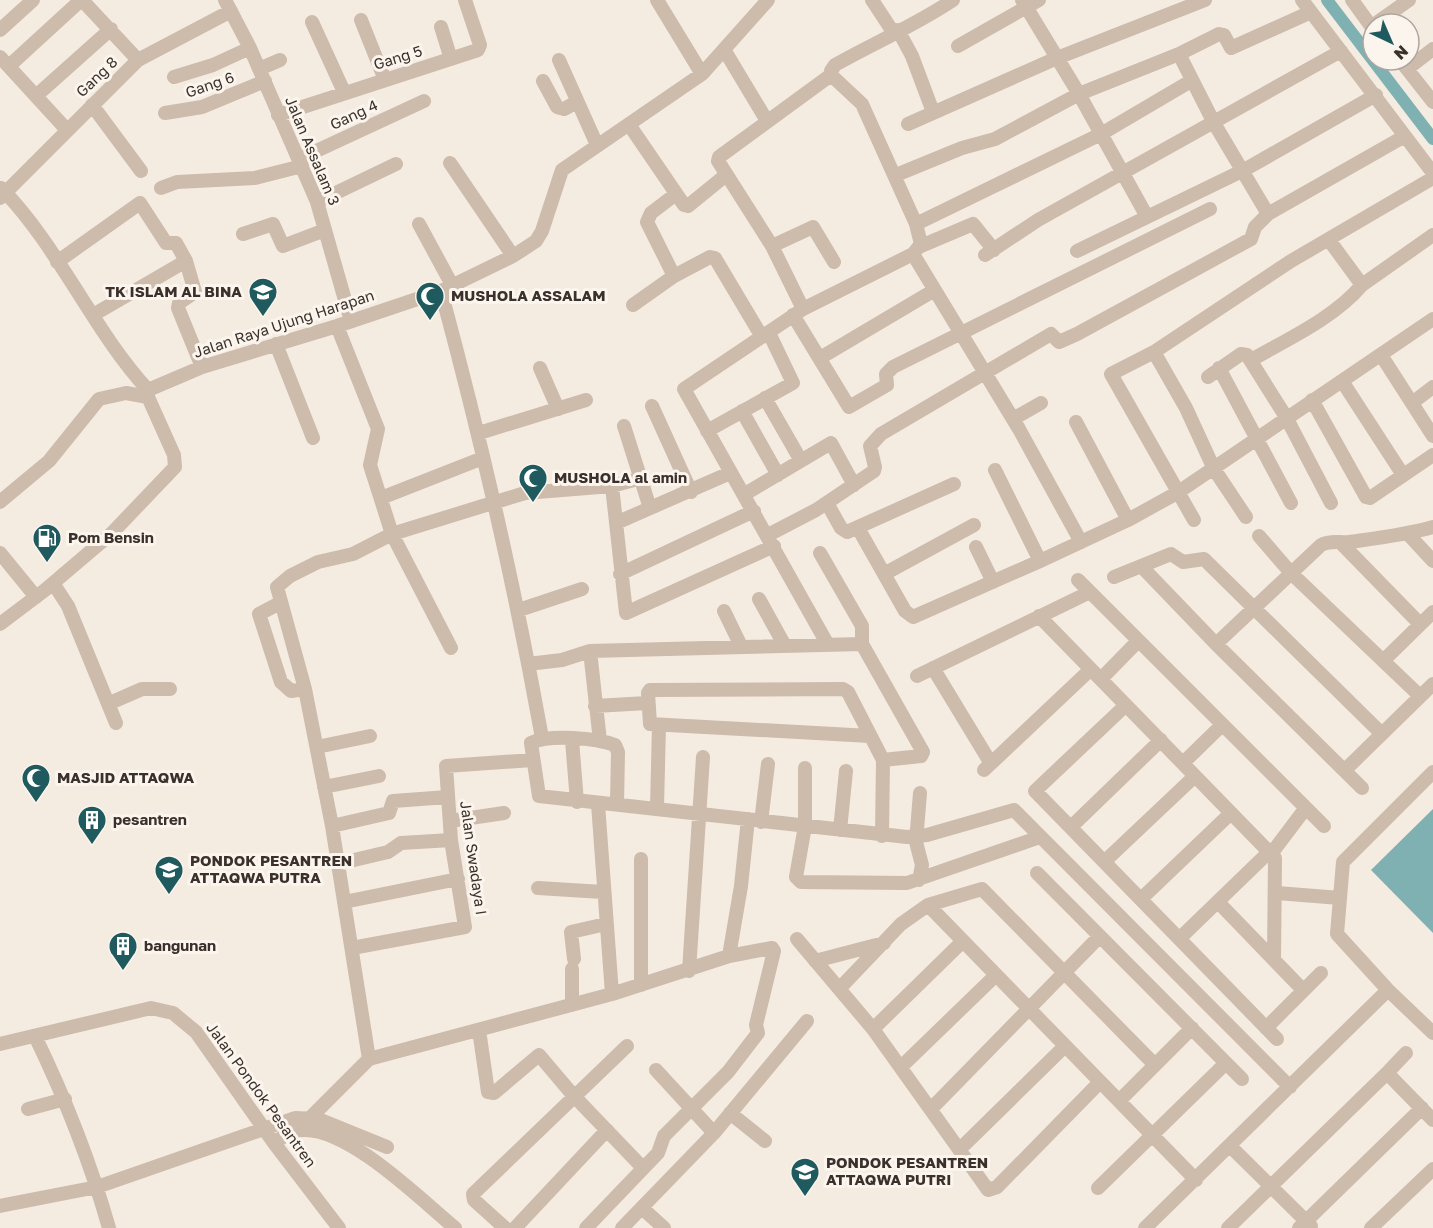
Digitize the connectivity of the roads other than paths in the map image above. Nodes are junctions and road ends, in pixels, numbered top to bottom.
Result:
1 (33, 0) edge
2 (82, 0) edge
3 (465, 0) edge
4 (657, 0) edge
5 (768, 0) edge
6 (872, 0) edge
7 (953, 0) edge
8 (1039, 0) edge
9 (1205, 0) edge
10 (1302, 0) edge
11 (1352, 0) edge
12 (1409, 0) edge
13 (1024, 4) edge
14 (97, 6) edge
15 (228, 6) edge
16 (1311, 12) junction
17 (1362, 12) edge
18 (1392, 12) edge
19 (361, 20) dead end
20 (312, 22) dead end
21 (441, 27) dead end
22 (111, 29) junction
23 (0, 30) edge
24 (895, 31) junction
25 (958, 46) dead end
26 (250, 48) junction
27 (725, 51) junction
28 (1341, 51) junction
29 (1179, 54) junction
30 (1057, 58) junction
31 (451, 59) junction
32 (138, 60) junction
33 (279, 60) dead end
34 (559, 60) dead end
35 (4, 62) edge
36 (1410, 72) edge
37 (702, 74) junction
38 (262, 75) junction
39 (831, 75) junction
40 (174, 77) dead end
41 (385, 80) junction
42 (543, 81) dead end
43 (1191, 81) junction
44 (344, 92) junction
45 (1430, 93) edge
46 (37, 94) junction
47 (1079, 94) junction
48 (1376, 95) junction
49 (424, 101) dead end
50 (577, 102) junction
51 (92, 105) junction
52 (933, 112) junction
53 (165, 113) dead end
54 (278, 115) junction
55 (767, 121) junction
56 (1214, 123) junction
57 (908, 124) dead end
58 (630, 126) junction
59 (68, 130) junction
60 (1101, 134) junction
61 (1405, 136) junction
62 (597, 145) junction
63 (300, 163) junction
64 (450, 163) dead end
65 (396, 165) dead end
66 (1244, 170) junction
67 (141, 171) dead end
68 (1433, 173) edge
69 (1123, 174) junction
70 (726, 175) junction
71 (896, 175) junction
72 (1433, 178) edge
73 (161, 188) dead end
74 (2, 192) edge
75 (676, 194) junction
76 (317, 202) junction
77 (1210, 209) dead end
78 (1268, 214) junction
79 (1146, 215) junction
80 (419, 224) dead end
81 (916, 224) junction
82 (325, 230) junction
83 (243, 234) dead end
84 (1433, 235) edge
85 (1329, 240) junction
86 (772, 246) junction
87 (917, 250) junction
88 (1077, 251) dead end
89 (513, 256) junction
90 (186, 261) junction
91 (57, 262) junction
92 (834, 262) dead end
93 (674, 276) junction
94 (1362, 285) junction
95 (446, 288) junction
96 (933, 291) junction
97 (633, 305) dead end
98 (798, 312) junction
99 (93, 315) junction
100 (1433, 319) edge
101 (351, 321) junction
102 (337, 326) junction
103 (962, 333) junction
104 (766, 335) junction
105 (276, 344) junction
106 (1154, 352) junction
107 (1381, 355) junction
108 (820, 358) junction
109 (1251, 360) junction
110 (202, 367) junction
111 (540, 368) dead end
112 (986, 373) junction
113 (1342, 381) junction
114 (1433, 387) edge
115 (148, 394) junction
116 (765, 398) junction
117 (586, 400) dead end
118 (1312, 400) junction
119 (1412, 403) junction
120 (1041, 404) dead end
121 (652, 406) dead end
122 (558, 408) junction
123 (742, 411) junction
124 (1286, 417) junction
125 (1013, 419) junction
126 (1076, 422) dead end
127 (624, 426) dead end
128 (707, 431) junction
129 (479, 433) junction
130 (1433, 436) edge
131 (313, 438) dead end
132 (1257, 439) junction
133 (1433, 454) edge
134 (483, 458) junction
135 (800, 459) junction
136 (1214, 469) junction
137 (995, 470) dead end
138 (730, 473) junction
139 (778, 474) junction
140 (1403, 475) junction
141 (641, 478) junction
142 (954, 484) dead end
143 (854, 485) junction
144 (612, 486) junction
145 (690, 492) junction
146 (1177, 493) junction
147 (745, 494) junction
148 (381, 498) junction
149 (0, 502) edge
150 (494, 502) junction
151 (827, 503) junction
152 (1291, 503) dead end
153 (1331, 503) dead end
154 (650, 508) junction
155 (754, 511) junction
156 (1246, 518) dead end
157 (1128, 520) junction
158 (1194, 520) dead end
159 (616, 523) junction
160 (974, 525) dead end
161 (1433, 526) edge
162 (858, 528) junction
163 (392, 534) junction
164 (1408, 534) junction
165 (1259, 536) dead end
166 (771, 540) junction
167 (1081, 542) junction
168 (1341, 543) junction
169 (976, 547) dead end
170 (820, 553) dead end
171 (1, 556) edge
172 (1040, 561) junction
173 (1433, 561) edge
174 (1141, 566) junction
175 (1291, 573) junction
176 (620, 574) junction
177 (884, 574) junction
178 (1114, 577) dead end
179 (1078, 580) dead end
180 (993, 582) junction
181 (53, 583) junction
182 (582, 589) dead end
183 (1090, 592) junction
184 (36, 597) junction
185 (759, 599) dead end
186 (280, 603) junction
187 (1253, 608) junction
188 (519, 610) junction
189 (724, 611) dead end
190 (1433, 612) edge
191 (1039, 616) junction
192 (0, 624) edge
193 (1420, 624) junction
194 (1138, 640) junction
195 (862, 644) junction
196 (1216, 644) junction
197 (828, 645) junction
198 (741, 646) junction
199 (784, 646) junction
200 (451, 648) dead end
201 (590, 651) junction
202 (1384, 660) junction
203 (528, 664) junction
204 (933, 668) junction
205 (1096, 674) junction
206 (917, 675) dead end
207 (1433, 684) edge
208 (170, 689) dead end
209 (305, 689) junction
210 (1420, 696) junction
211 (110, 703) junction
212 (648, 703) junction
213 (1126, 705) junction
214 (595, 706) junction
215 (116, 723) dead end
216 (659, 725) junction
217 (1222, 725) junction
218 (1382, 734) junction
219 (370, 736) dead end
220 (870, 736) junction
221 (542, 738) junction
222 (572, 740) junction
223 (1161, 740) junction
224 (600, 741) junction
225 (317, 747) junction
226 (703, 757) dead end
227 (533, 760) junction
228 (883, 760) junction
229 (1183, 763) junction
230 (768, 764) dead end
231 (806, 768) dead end
232 (1345, 770) junction
233 (846, 771) dead end
234 (1433, 772) edge
235 (379, 776) dead end
236 (1196, 776) junction
237 (324, 788) junction
238 (1362, 788) dead end
239 (920, 793) dead end
240 (448, 797) junction
241 (577, 802) junction
242 (597, 804) junction
243 (617, 804) junction
244 (657, 808) junction
245 (1305, 809) junction
246 (504, 813) dead end
247 (700, 813) junction
248 (1231, 813) junction
249 (450, 821) junction
250 (754, 821) junction
251 (332, 826) junction
252 (805, 826) junction
253 (1324, 826) dead end
254 (1071, 827) junction
255 (840, 831) junction
256 (882, 836) junction
257 (917, 836) junction
258 (1040, 837) junction
259 (451, 840) junction
260 (1270, 853) junction
261 (641, 859) dead end
262 (1104, 862) junction
263 (337, 864) junction
264 (1037, 873) dead end
265 (458, 879) junction
266 (919, 880) junction
267 (538, 888) dead end
268 (603, 892) junction
269 (1142, 898) junction
270 (1276, 898) junction
271 (344, 902) junction
272 (1218, 902) junction
273 (1339, 902) junction
274 (928, 905) junction
275 (606, 924) junction
276 (1100, 936) junction
277 (1180, 938) junction
278 (797, 939) dead end
279 (963, 941) junction
280 (886, 942) junction
281 (352, 948) junction
282 (729, 956) junction
283 (1274, 958) junction
284 (815, 961) junction
285 (689, 971) junction
286 (1065, 973) junction
287 (1321, 973) dead end
288 (996, 975) junction
289 (641, 985) junction
290 (839, 989) junction
291 (1303, 990) junction
292 (1389, 990) junction
293 (612, 994) junction
294 (572, 1005) junction
295 (1029, 1009) junction
296 (807, 1021) dead end
297 (1192, 1028) junction
298 (1266, 1028) junction
299 (873, 1029) junction
300 (479, 1030) junction
301 (1433, 1033) edge
302 (35, 1036) junction
303 (1277, 1039) dead end
304 (0, 1044) edge
305 (627, 1046) dead end
306 (1065, 1046) junction
307 (1406, 1053) dead end
308 (369, 1059) junction
309 (1226, 1063) junction
310 (1155, 1065) junction
311 (901, 1067) junction
312 (656, 1070) dead end
313 (1387, 1073) junction
314 (1242, 1079) dead end
315 (1100, 1082) junction
316 (1290, 1087) junction
317 (573, 1095) junction
318 (65, 1099) junction
319 (1119, 1101) junction
320 (28, 1108) dead end
321 (692, 1108) junction
322 (1422, 1108) junction
323 (931, 1109) junction
324 (730, 1113) junction
325 (310, 1118) junction
326 (1433, 1120) edge
327 (607, 1130) junction
328 (1152, 1132) junction
329 (714, 1133) junction
330 (270, 1137) junction
331 (765, 1141) dead end
332 (1230, 1146) junction
333 (387, 1147) dead end
334 (960, 1149) junction
335 (643, 1168) junction
336 (1433, 1169) edge
337 (1198, 1177) junction
338 (1270, 1186) junction
339 (98, 1187) junction
340 (1098, 1188) dead end
341 (0, 1206) edge
342 (642, 1208) junction
343 (1306, 1226) edge
344 (109, 1228) edge
345 (339, 1228) edge
346 (455, 1228) edge
347 (505, 1228) edge
348 (515, 1228) edge
349 (586, 1228) edge
350 (622, 1228) edge
351 (664, 1228) edge
352 (1145, 1228) edge
353 (1228, 1228) edge
354 (1371, 1228) edge

1 - 23 street
2 - 14 street
2 - 35 street
3 - 31 street, Gang 5
4 - 37 street
5 - 27 street, Jalan Raya Ujung Harapan
6 - 24 street
7 - 24 street
8 - 13 street
9 - 30 street
10 - 16 street
11 - 17 street
12 - 18 street
13 - 25 street
13 - 30 street
14 - 22 street
15 - 26 street, Jalan Assalam 3
15 - 32 street, Gang 8
16 - 28 street
16 - 29 street
19 - 41 street
20 - 44 street
21 - 31 street
22 - 32 street
22 - 46 street
24 - 39 street
24 - 52 street
26 - 38 street, Jalan Assalam 3
26 - 40 street
27 - 37 street, Jalan Raya Ujung Harapan
27 - 55 street
28 - 48 street
28 - 56 street
29 - 43 street
29 - 47 street
30 - 47 street
30 - 52 street
31 - 41 street, Gang 5
32 - 51 street, Gang 8
33 - 38 street, Gang 6
34 - 50 street
35 - 46 street
36 - 45 street
37 - 58 street, Jalan Raya Ujung Harapan
38 - 53 street, Gang 6
38 - 54 street, Jalan Assalam 3
39 - 55 street
39 - 71 street
41 - 44 street, Gang 5
42 - 50 street
43 - 56 street
43 - 60 street
44 - 54 street, Gang 5
46 - 59 street
47 - 60 street
47 - 71 street
48 - 61 street
48 - 66 street
49 - 63 street, Gang 4
50 - 62 street
51 - 59 street, Gang 8
51 - 67 street
52 - 57 street
54 - 63 street, Jalan Assalam 3
55 - 70 street
56 - 66 street
56 - 69 street
58 - 62 street, Jalan Raya Ujung Harapan
58 - 75 street
59 - 74 street, Gang 8
60 - 69 street
60 - 81 street
61 - 68 street
61 - 78 street
62 - 89 street, Jalan Raya Ujung Harapan
63 - 73 street, Gang 4
63 - 76 street, Jalan Assalam 3
64 - 89 street
65 - 76 street
66 - 78 street
66 - 79 street
69 - 79 street
69 - 87 street
70 - 75 street
70 - 86 street
71 - 81 street
72 - 85 street
74 - 91 street
75 - 93 street
76 - 82 street, Jalan Assalam 3
77 - 103 street
78 - 112 street
79 - 88 street
80 - 95 street
81 - 87 street
82 - 83 street
82 - 101 street, Jalan Assalam 3
84 - 94 street
85 - 94 street
85 - 106 street
86 - 92 street
86 - 98 street
87 - 96 street
87 - 98 street
89 - 95 street, Jalan Raya Ujung Harapan
90 - 91 street
90 - 99 street
90 - 110 street
91 - 99 street
93 - 97 street
93 - 104 street
94 - 109 street
95 - 101 street, Jalan Raya Ujung Harapan
95 - 129 street
96 - 103 street
96 - 108 street
98 - 104 street
98 - 108 street
99 - 115 street
100 - 107 street
101 - 102 street, Jalan Raya Ujung Harapan
102 - 105 street, Jalan Raya Ujung Harapan
102 - 148 street
103 - 108 street
103 - 112 street
104 - 116 street
104 - 128 street
105 - 110 street, Jalan Raya Ujung Harapan
105 - 131 street
106 - 136 street
106 - 146 street
107 - 113 street
107 - 119 street
109 - 124 street
109 - 132 street
110 - 115 street, Jalan Raya Ujung Harapan
111 - 122 street
112 - 125 street
112 - 143 street
113 - 118 street
113 - 140 street
114 - 119 street
115 - 149 street
115 - 181 street
116 - 123 street
116 - 135 street
117 - 122 street
118 - 124 street
118 - 140 street
119 - 130 street
120 - 125 street
121 - 145 street
122 - 129 street
123 - 128 street
123 - 139 street
124 - 132 street
124 - 153 street
125 - 167 street
126 - 157 street
127 - 141 street
128 - 138 street
129 - 134 street
132 - 136 street
132 - 152 street
133 - 140 street
134 - 148 street
134 - 150 street
135 - 139 street
135 - 143 street
136 - 146 street
136 - 156 street
137 - 172 street
138 - 145 street
138 - 147 street
139 - 147 street
141 - 144 street
141 - 154 street
142 - 162 street
143 - 151 street
144 - 150 street
144 - 159 street
145 - 154 street
146 - 157 street
146 - 158 street
147 - 155 street
148 - 163 street
150 - 163 street
150 - 188 street
151 - 162 street
151 - 166 street
154 - 159 street
155 - 166 street
155 - 176 street
157 - 167 street
159 - 176 street
160 - 177 street
161 - 164 street
162 - 177 street
163 - 186 street
163 - 200 street
164 - 168 street
164 - 173 street
165 - 175 street
166 - 176 street
166 - 197 street
167 - 172 street
168 - 175 street
168 - 193 street
169 - 180 street
170 - 195 street
171 - 184 street
172 - 180 street
174 - 178 street
174 - 187 street
174 - 196 street
175 - 187 street
175 - 202 street
177 - 180 street
179 - 183 street
181 - 184 street
181 - 211 street
182 - 188 street
183 - 191 street
183 - 194 street
184 - 192 street
185 - 199 street
186 - 209 street
186 - 209 street
187 - 196 street
187 - 218 street
188 - 203 street
189 - 198 street
190 - 193 street
191 - 204 street
191 - 205 street
193 - 202 street
194 - 205 street
194 - 217 street
195 - 197 street
195 - 228 street
196 - 232 street
197 - 199 street
198 - 199 street
198 - 201 street
201 - 203 street
201 - 214 street
202 - 210 street
203 - 221 street
204 - 205 street
204 - 206 street
205 - 213 street
207 - 210 street
208 - 211 street
209 - 225 street
210 - 218 street
211 - 215 street
212 - 214 street
212 - 216 street
212 - 220 street
213 - 223 street
213 - 254 street
214 - 224 street
216 - 220 street
216 - 244 street
217 - 229 street
217 - 245 street
218 - 232 street
219 - 225 street
220 - 228 street
221 - 222 street
221 - 227 street
222 - 224 street
222 - 241 street
223 - 229 street
223 - 254 street
224 - 243 street
225 - 237 street
226 - 247 street
227 - 240 street, Jalan Swadaya I
227 - 241 street
228 - 256 street
229 - 236 street
230 - 250 street
231 - 252 street
232 - 238 street
233 - 255 street
234 - 273 street
235 - 237 street
236 - 248 street
236 - 262 street
237 - 251 street
239 - 257 street
240 - 249 street, Jalan Swadaya I
240 - 251 street
241 - 242 street
242 - 243 street
242 - 268 street
243 - 244 street
244 - 247 street
245 - 253 street
245 - 260 street
246 - 249 street
247 - 250 street
247 - 285 street
248 - 260 street
248 - 269 street
249 - 259 street, Jalan Swadaya I
250 - 252 street
250 - 282 street
251 - 263 street
252 - 255 street
252 - 266 street
254 - 262 street
255 - 256 street
256 - 257 street
257 - 258 street
257 - 266 street
258 - 266 street
258 - 316 street
259 - 263 street
259 - 265 street, Jalan Swadaya I
260 - 270 street
260 - 272 street
261 - 289 street
262 - 269 street
263 - 271 street
264 - 276 street
265 - 271 street
265 - 281 street, Jalan Swadaya I
267 - 268 street
268 - 275 street
269 - 277 street
270 - 273 street
270 - 283 street
271 - 281 street
272 - 277 street
272 - 283 street
273 - 292 street
274 - 279 street
274 - 280 street
274 - 286 street
275 - 293 street
275 - 294 street
276 - 286 street
276 - 297 street
277 - 298 street
278 - 284 street
279 - 288 street
279 - 299 street
280 - 284 street
280 - 290 street
281 - 308 street
282 - 285 street
282 - 321 street
283 - 291 street
284 - 290 street
285 - 289 street
286 - 295 street
286 - 310 street
287 - 291 street
288 - 295 street
288 - 311 street
289 - 293 street
290 - 299 street
291 - 298 street
292 - 301 street
292 - 316 street
293 - 294 street
294 - 300 street
295 - 306 street
295 - 323 street
296 - 324 street
297 - 309 street
297 - 310 street
298 - 303 street
299 - 311 street
300 - 308 street
300 - 317 street
302 - 304 street, Jalan Pondok Pesantren
302 - 318 street
302 - 330 street, Jalan Pondok Pesantren
305 - 317 street
306 - 315 street
306 - 334 street
307 - 313 street
308 - 325 street
309 - 314 street
309 - 328 street
310 - 319 street
311 - 323 street
312 - 321 street
313 - 322 street
313 - 338 street
315 - 319 street
315 - 334 street
316 - 332 street
317 - 327 street
317 - 347 street
318 - 320 street
318 - 339 street
319 - 328 street
321 - 329 street
321 - 335 street
322 - 326 street
322 - 343 street
323 - 334 street
324 - 329 street
324 - 331 street
325 - 330 street
325 - 333 street
327 - 335 street
327 - 348 street
328 - 337 street
328 - 340 street
329 - 342 street
330 - 339 street
330 - 345 street, Jalan Pondok Pesantren
330 - 346 street
332 - 337 street
332 - 338 street
335 - 349 street
336 - 354 street
337 - 352 street
338 - 343 street
338 - 353 street
339 - 341 street
339 - 344 street
342 - 350 street
342 - 351 street

